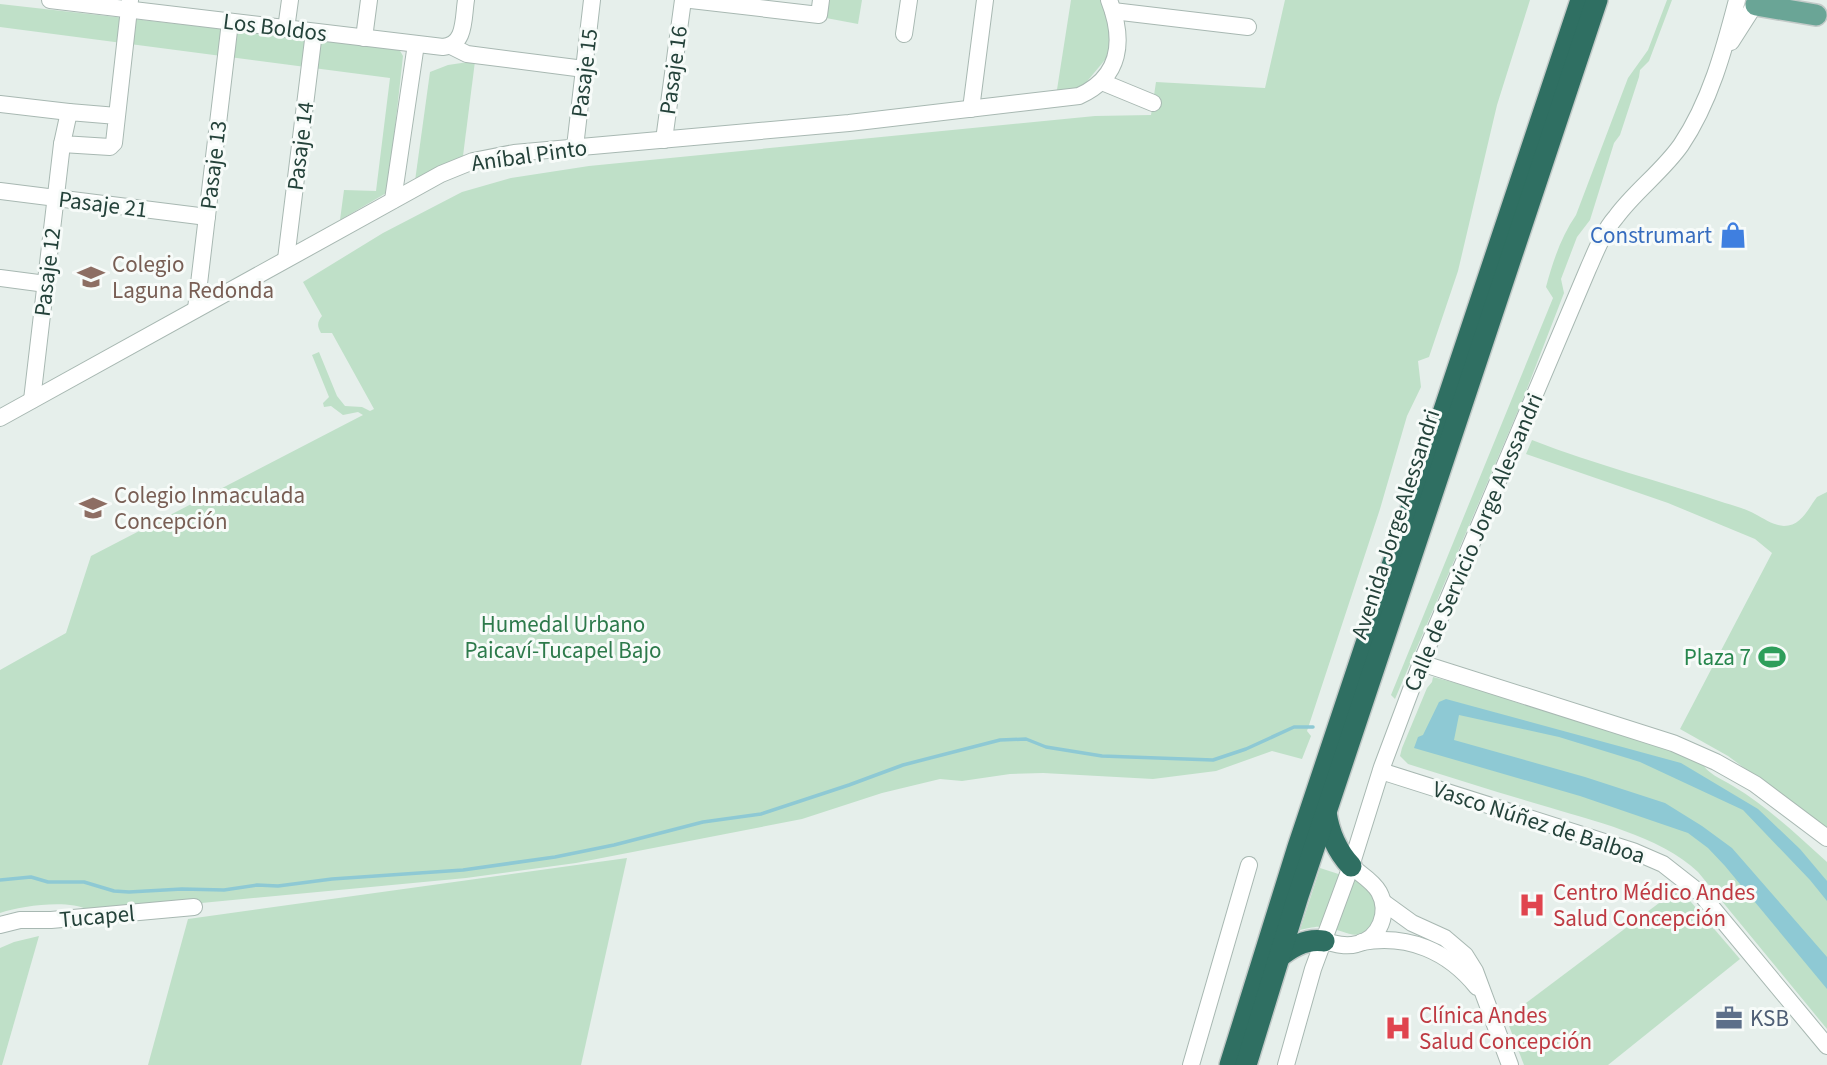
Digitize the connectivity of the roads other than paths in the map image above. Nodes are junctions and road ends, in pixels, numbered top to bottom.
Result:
1 (50, 0) edge
2 (290, 0) edge
3 (369, 0) edge
4 (466, 0) edge
5 (592, 0) edge
6 (683, 0) edge
7 (691, 0) edge
8 (909, 0) edge
9 (985, 0) edge
10 (1581, 0) edge
11 (1597, 0) edge
12 (1785, 0) edge
13 (730, 2) edge
14 (1749, 2) edge
15 (129, 5) edge
16 (1111, 6) edge
17 (820, 8) edge
18 (1821, 18) edge
19 (230, 22) junction
20 (1248, 27) dead end
21 (286, 29) junction
22 (314, 32) junction
23 (904, 34) dead end
24 (364, 38) junction
25 (416, 44) junction
26 (451, 46) junction
27 (584, 69) junction
28 (1102, 82) junction
29 (1153, 103) dead end
30 (0, 104) edge
31 (971, 109) junction
32 (69, 112) junction
33 (117, 116) junction
34 (664, 140) junction
35 (62, 144) junction
36 (575, 147) junction
37 (0, 191) edge
38 (56, 198) junction
39 (393, 200) junction
40 (207, 217) junction
41 (286, 259) junction
42 (0, 278) edge
43 (46, 284) junction
44 (196, 309) junction
45 (32, 400) junction
46 (0, 418) edge
47 (1421, 663) junction
48 (1381, 771) junction
49 (1326, 812) junction
50 (1827, 838) edge
51 (1249, 865) dead end
52 (1359, 873) junction
53 (1383, 902) junction
54 (194, 907) dead end
55 (0, 925) edge
56 (1362, 942) junction
57 (1333, 943) junction
58 (1278, 958) junction
59 (1483, 994) junction
60 (1827, 1046) edge
61 (1191, 1065) edge
62 (1230, 1065) edge
63 (1246, 1065) edge
64 (1286, 1065) edge
65 (1510, 1065) edge

1 - 15 street, Los Boldos
2 - 21 street
3 - 24 street
4 - 26 street
5 - 27 street, Pasaje 15
6 - 34 street, Pasaje 16
7 - 13 street
8 - 23 street
9 - 31 street
10 - 62 highway, Avenida Jorge Alessandri
11 - 49 highway, Avenida Jorge Alessandri
12 - 18 main road
13 - 17 street
14 - 18 main road
14 - 47 street, Calle de Servicio Jorge Alessandri
15 - 19 street, Los Boldos
15 - 33 street
16 - 20 street
16 - 28 street
19 - 21 street, Los Boldos
19 - 40 street, Pasaje 13
21 - 22 street, Los Boldos
22 - 24 street, Los Boldos
22 - 41 street, Pasaje 14
24 - 25 street, Los Boldos
25 - 26 street, Los Boldos
25 - 39 street
26 - 27 street
27 - 36 street, Pasaje 15
28 - 29 street
28 - 31 street, Aníbal Pinto
30 - 32 street
31 - 34 street, Aníbal Pinto
32 - 33 street
32 - 35 street, Pasaje 12
33 - 35 street
34 - 36 street, Aníbal Pinto
35 - 38 street, Pasaje 12
36 - 39 street, Aníbal Pinto
37 - 38 street, Pasaje 21
38 - 40 street, Pasaje 21
38 - 43 street, Pasaje 12
39 - 41 street, Aníbal Pinto
40 - 44 street, Pasaje 13
41 - 44 street, Aníbal Pinto
42 - 43 street
43 - 45 street, Pasaje 12
44 - 45 street, Aníbal Pinto
45 - 46 street, Aníbal Pinto
47 - 48 street, Calle de Servicio Jorge Alessandri
47 - 50 street
48 - 52 street, Calle de Servicio Jorge Alessandri
48 - 60 street, Vasco Núñez de Balboa
49 - 52 highway
49 - 58 highway, Avenida Jorge Alessandri
51 - 61 street
52 - 53 street
52 - 57 street, Calle de Servicio Jorge Alessandri
53 - 56 street
53 - 59 street
54 - 55 street, Tucapel
56 - 57 street
56 - 59 street
57 - 58 highway
57 - 64 street, Calle de Servicio Jorge Alessandri
58 - 63 highway, Avenida Jorge Alessandri
59 - 65 street

